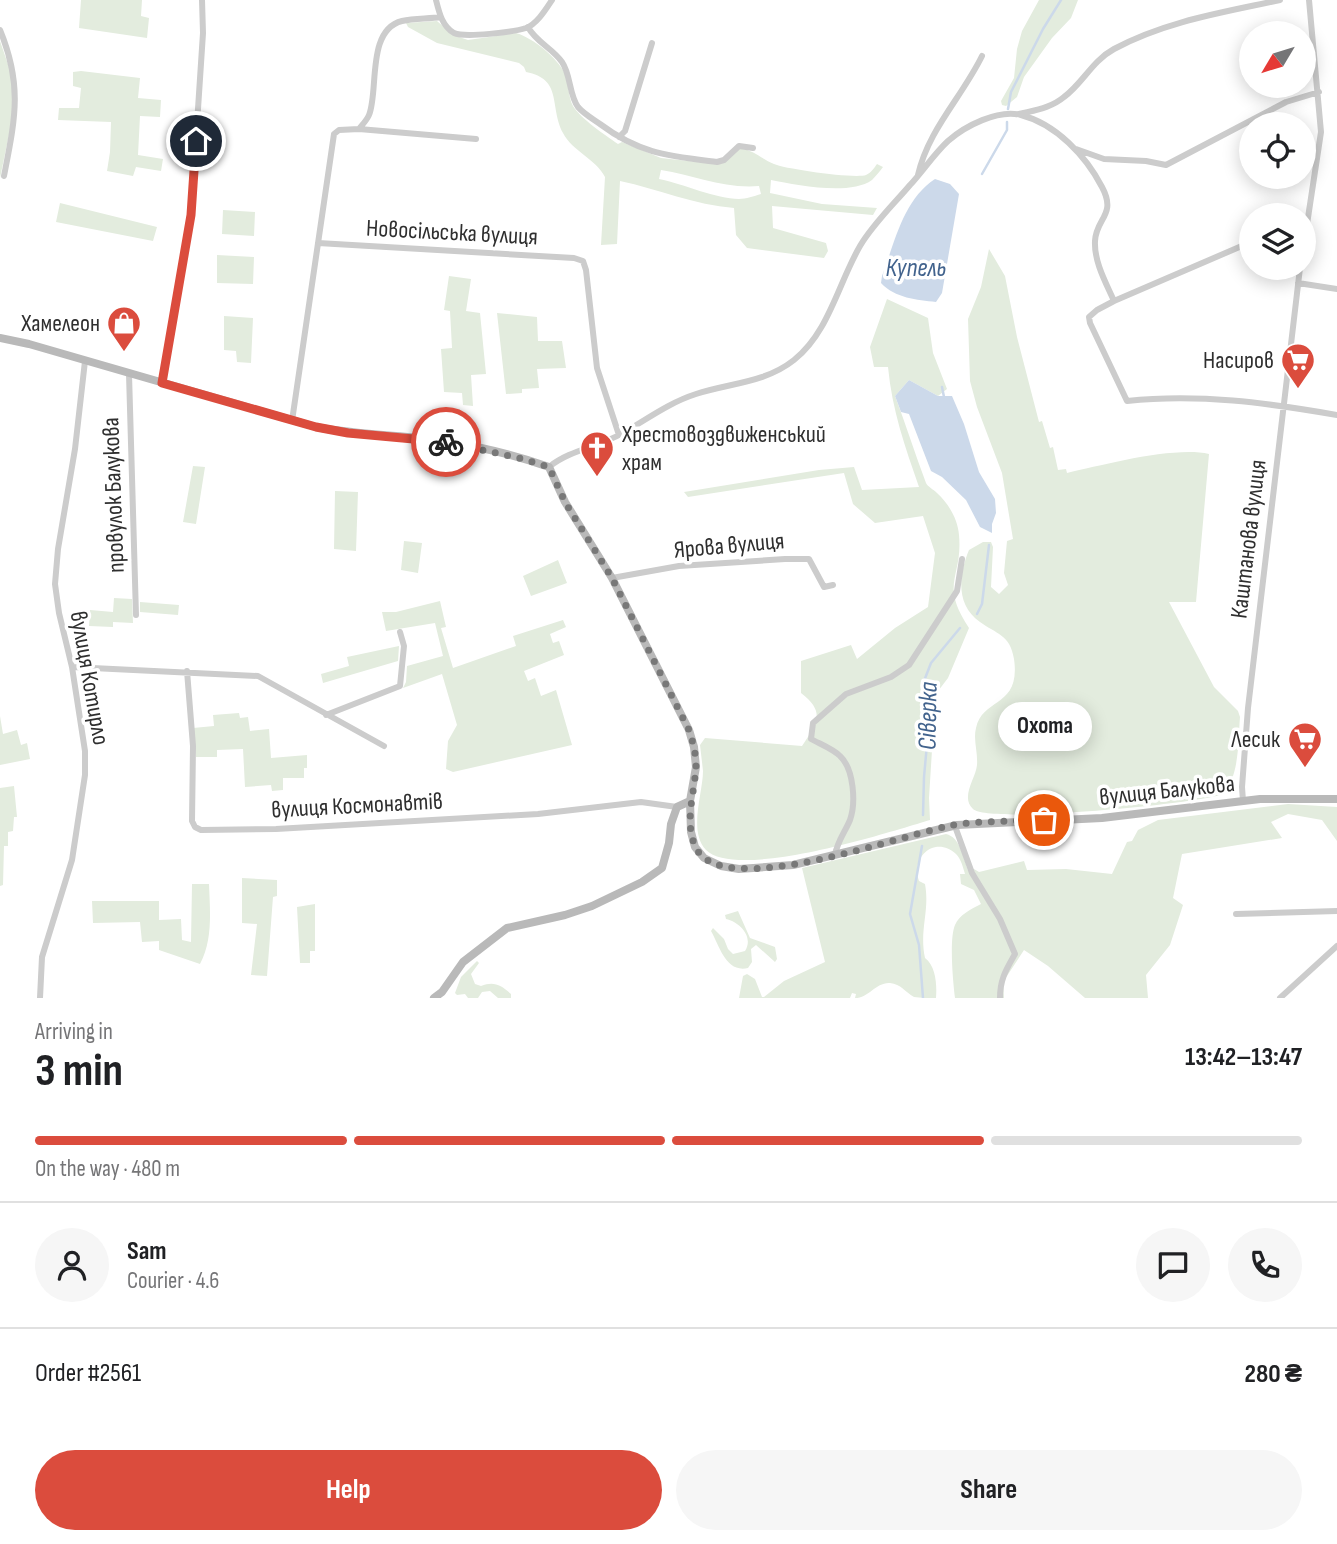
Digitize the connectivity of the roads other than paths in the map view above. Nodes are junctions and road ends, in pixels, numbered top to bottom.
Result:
1 (202, 0) edge
2 (436, 0) edge
3 (552, 0) edge
4 (1280, 0) edge
5 (1309, 0) edge
6 (441, 17) junction
7 (528, 27) junction
8 (0, 30) edge
9 (652, 43) dead end
10 (982, 56) dead end
11 (1319, 92) junction
12 (1019, 114) junction
13 (359, 129) junction
14 (619, 137) junction
15 (476, 139) dead end
16 (753, 148) dead end
17 (1074, 148) junction
18 (4, 176) dead end
19 (917, 177) junction
20 (1309, 203) edge
21 (318, 243) junction
22 (1239, 247) edge
23 (1298, 280) edge
24 (1298, 283) junction
25 (1337, 289) edge
26 (1114, 302) junction
27 (0, 338) edge
28 (85, 361) junction
29 (129, 374) junction
30 (162, 383) junction
31 (1284, 405) junction
32 (1337, 415) edge
33 (292, 421) junction
34 (619, 435) junction
35 (549, 467) junction
36 (962, 559) dead end
37 (612, 578) junction
38 (833, 586) dead end
39 (135, 615) dead end
40 (400, 632) dead end
41 (72, 667) junction
42 (187, 671) junction
43 (326, 715) junction
44 (384, 746) dead end
45 (1337, 799) edge
46 (690, 801) junction
47 (1243, 801) junction
48 (677, 807) junction
49 (957, 825) junction
50 (835, 856) junction
51 (1337, 911) edge
52 (1236, 914) dead end
53 (1337, 946) edge
54 (441, 995) edge
55 (40, 998) edge
56 (434, 998) edge
57 (1000, 998) edge
58 (1280, 998) edge

1 - 30 street
2 - 6 street
3 - 7 street
4 - 12 street
5 - 11 street
6 - 7 street
6 - 13 street
7 - 14 street
8 - 18 street
9 - 14 street
10 - 19 street
11 - 17 street
11 - 20 street
12 - 17 street
12 - 19 street
13 - 15 street
13 - 21 street
14 - 16 street
17 - 26 street
19 - 34 street
21 - 33 street
21 - 34 street, Новосільська вулиця
22 - 26 street
23 - 24 street, Каштанова вулиця
24 - 25 street
24 - 31 street, Каштанова вулиця
26 - 31 street
27 - 28 main road
28 - 29 main road
28 - 41 street, вулиця Котирло
29 - 30 main road
29 - 39 street, провулок Балукова
30 - 33 main road
31 - 32 street
31 - 47 street, Каштанова вулиця
33 - 35 main road
34 - 35 street
35 - 37 main road, вулиця Балукова
36 - 50 street
37 - 38 street, Ярова вулиця
37 - 46 main road, вулиця Балукова
40 - 43 street
41 - 42 street
41 - 55 street, вулиця Котирло
42 - 43 street
42 - 48 street, вулиця Космонавтів
43 - 44 street
45 - 47 main road, вулиця Балукова
46 - 48 main road
46 - 50 main road, вулиця Балукова
47 - 49 main road, вулиця Балукова
48 - 54 main road
49 - 50 main road, вулиця Балукова
49 - 57 street
51 - 52 street
53 - 58 street
54 - 56 main road

